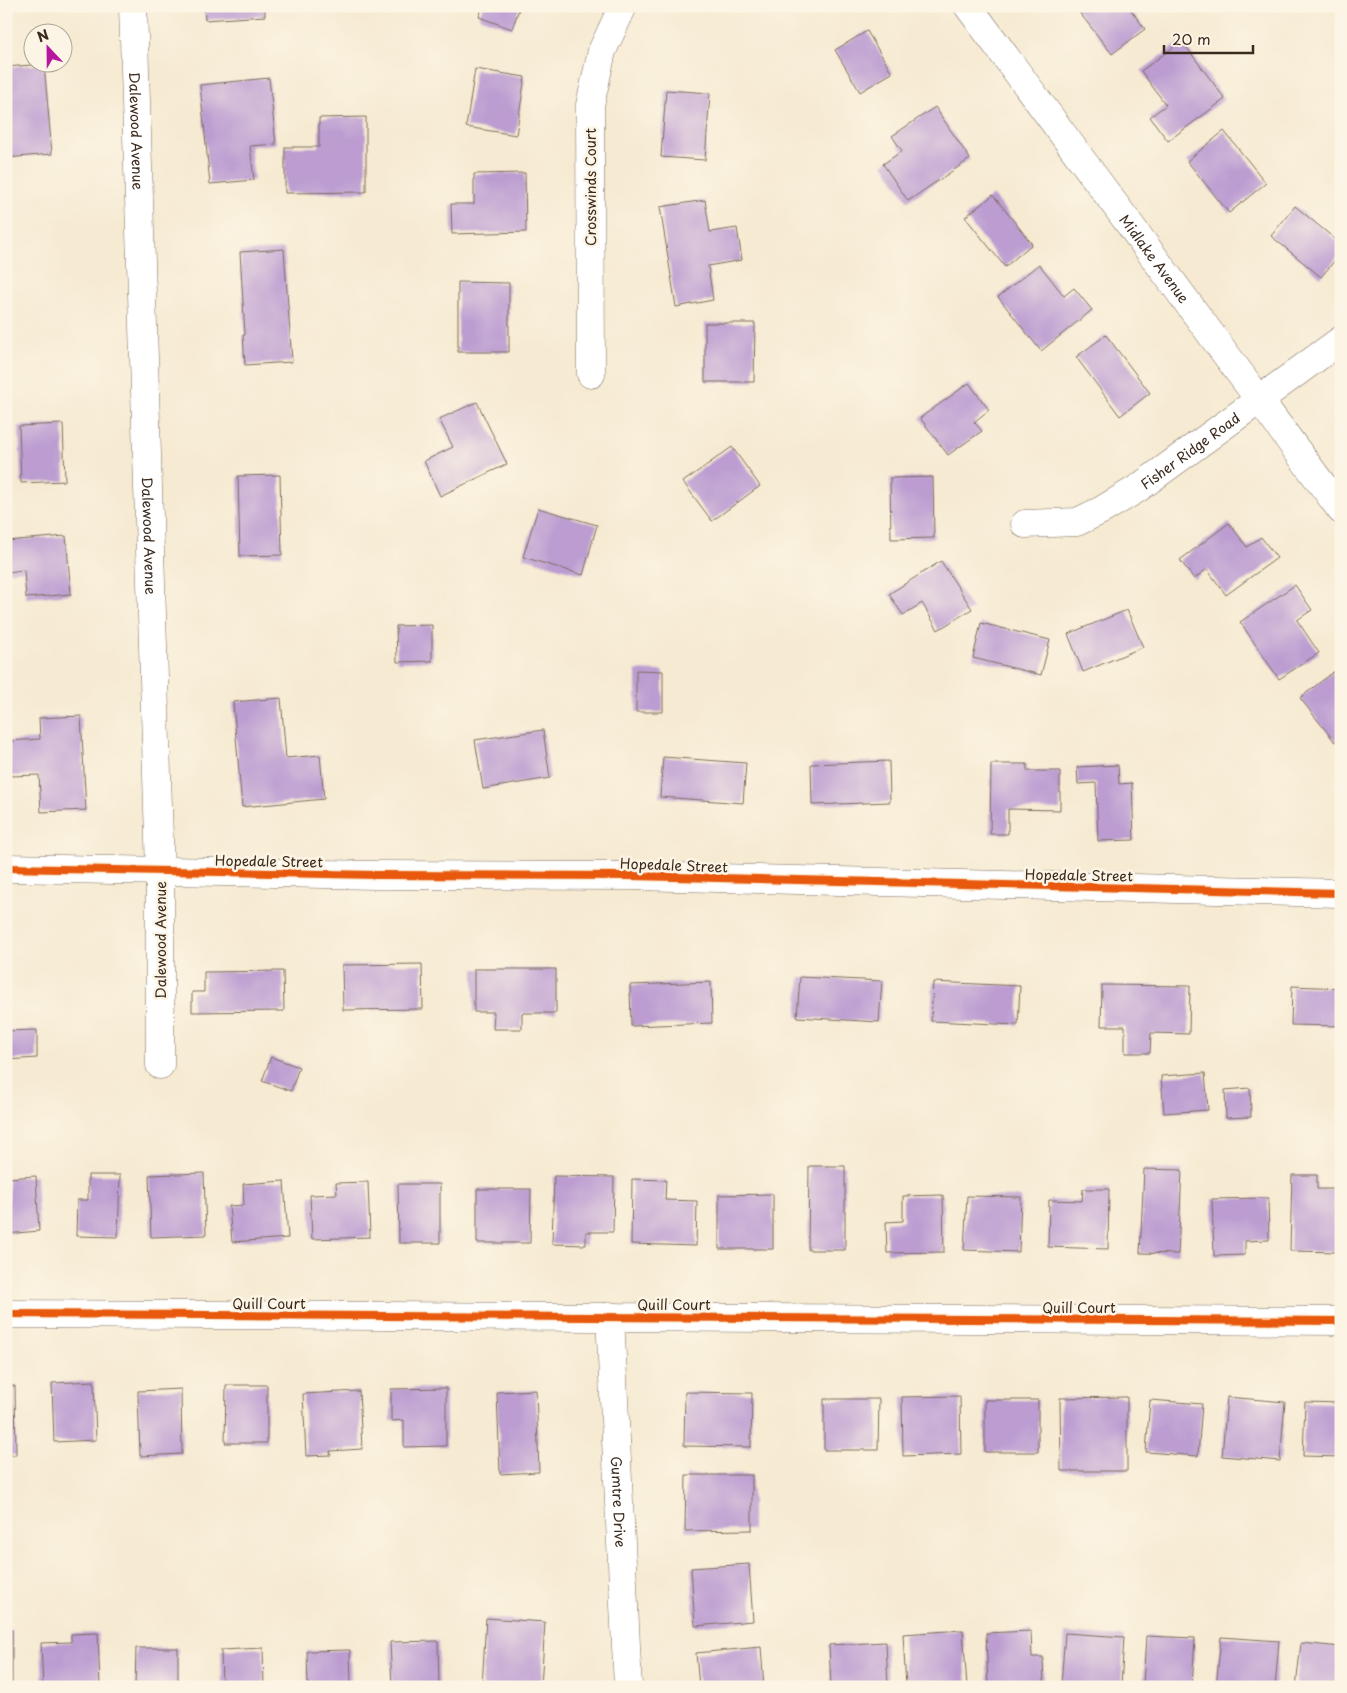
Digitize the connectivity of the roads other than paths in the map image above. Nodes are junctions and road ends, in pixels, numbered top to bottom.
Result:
1 (133, 6) edge
2 (623, 6) edge
3 (968, 6) edge
4 (1341, 340) edge
5 (591, 374) dead end
6 (1260, 399) junction
7 (1341, 510) edge
8 (1025, 524) dead end
9 (6, 868) edge
10 (160, 871) junction
11 (1341, 893) edge
12 (160, 1065) dead end
13 (6, 1314) edge
14 (610, 1316) junction
15 (1341, 1320) edge
16 (628, 1687) edge

1 - 10 street, Dalewood Avenue
2 - 5 street, Crosswinds Court
3 - 6 street, Midlake Avenue
4 - 6 street, Fisher Ridge Road
6 - 7 street, Midlake Avenue
6 - 8 street, Fisher Ridge Road
9 - 10 street, Hopedale Street
10 - 11 street, Hopedale Street
10 - 12 street, Dalewood Avenue
13 - 14 street, Quill Court
14 - 15 street, Quill Court
14 - 16 street, Gumtre Drive

